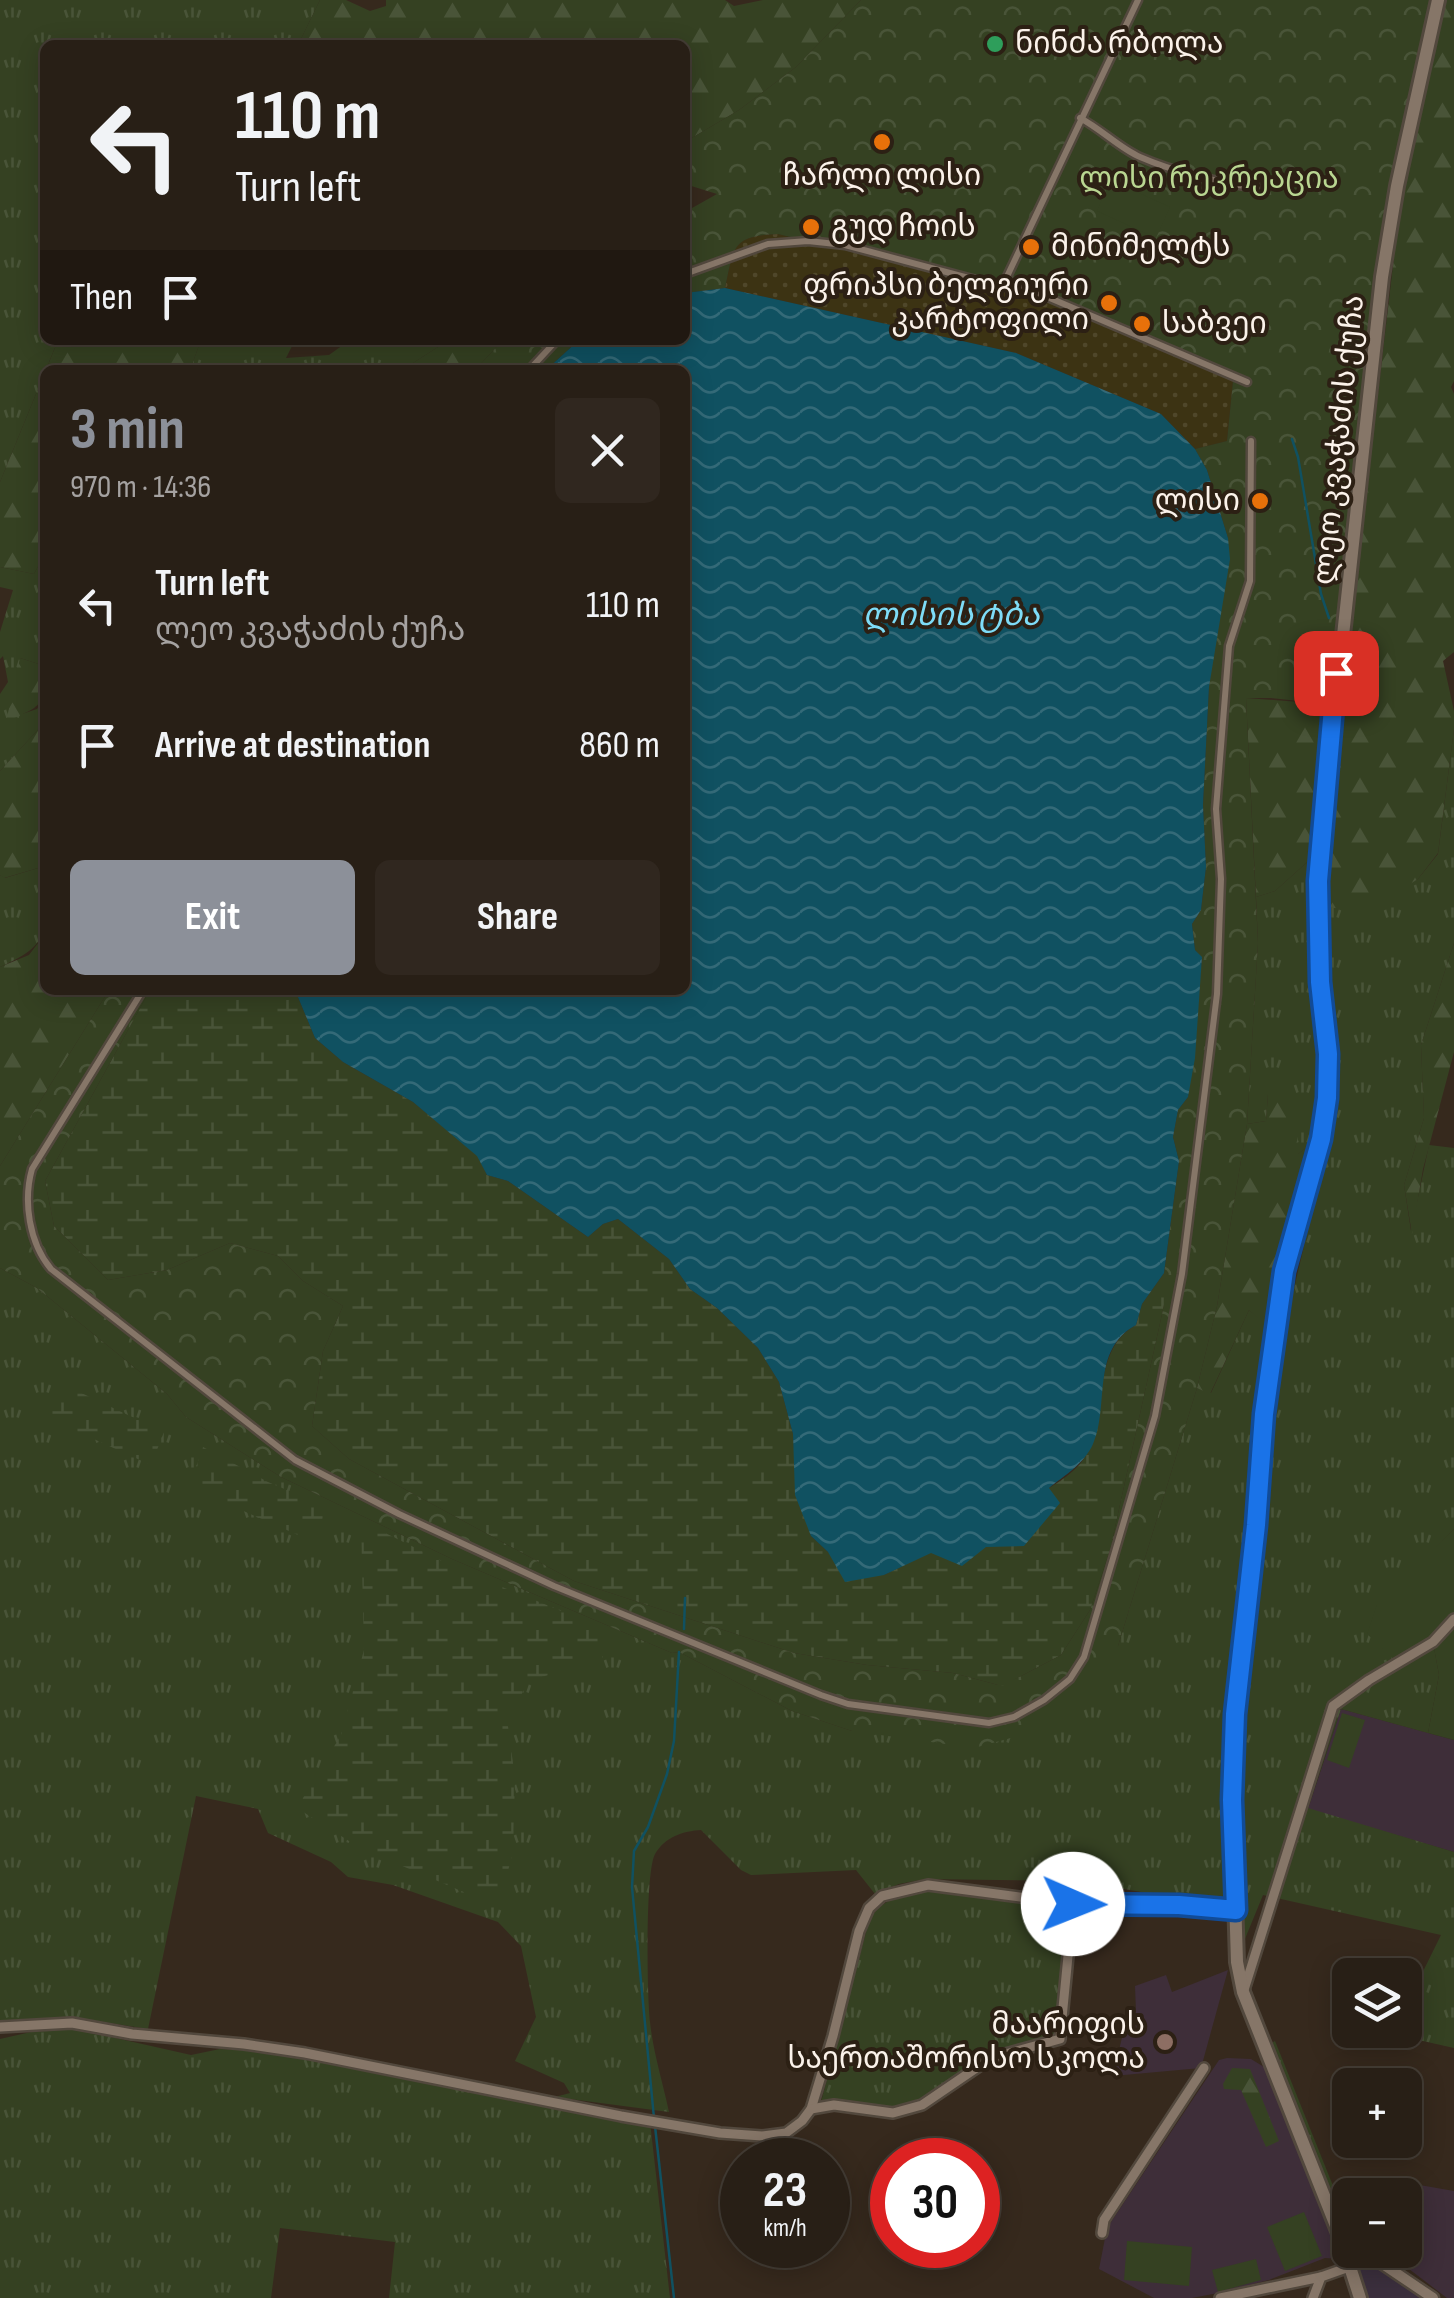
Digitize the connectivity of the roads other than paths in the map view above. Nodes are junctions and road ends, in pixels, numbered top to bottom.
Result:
1 (1138, 0) edge
2 (1438, 0) edge
3 (1080, 118) junction
4 (1257, 188) dead end
5 (690, 272) edge
6 (1003, 285) junction
7 (552, 345) edge
8 (533, 365) edge
9 (1247, 382) dead end
10 (1251, 441) dead end
11 (140, 995) edge
12 (1454, 1619) edge
13 (1073, 1904) junction
14 (1236, 1910) junction
15 (1243, 1992) junction
16 (0, 2027) edge
17 (1204, 2068) dead end
18 (810, 2109) junction
19 (1332, 2208) edge
20 (1102, 2234) dead end
21 (1347, 2268) edge
22 (1352, 2268) edge
23 (1389, 2268) edge
24 (1321, 2278) junction
25 (1220, 2298) edge
26 (1313, 2298) edge
27 (1360, 2298) edge
28 (1433, 2298) edge

1 - 3 street
2 - 14 main road, ლეო კვაჭაძის ქუჩა
3 - 4 street
3 - 6 street
5 - 6 street
6 - 9 street
7 - 8 street
10 - 11 street
12 - 15 street
13 - 14 street
13 - 18 street
13 - 18 street
14 - 15 main road, ლეო კვაჭაძის ქუჩა
15 - 19 main road, ლეო კვაჭაძის ქუჩა
16 - 18 street
17 - 20 street
21 - 24 street
22 - 27 main road, ლეო კვაჭაძის ქუჩა
23 - 28 street
24 - 25 street
24 - 26 street

